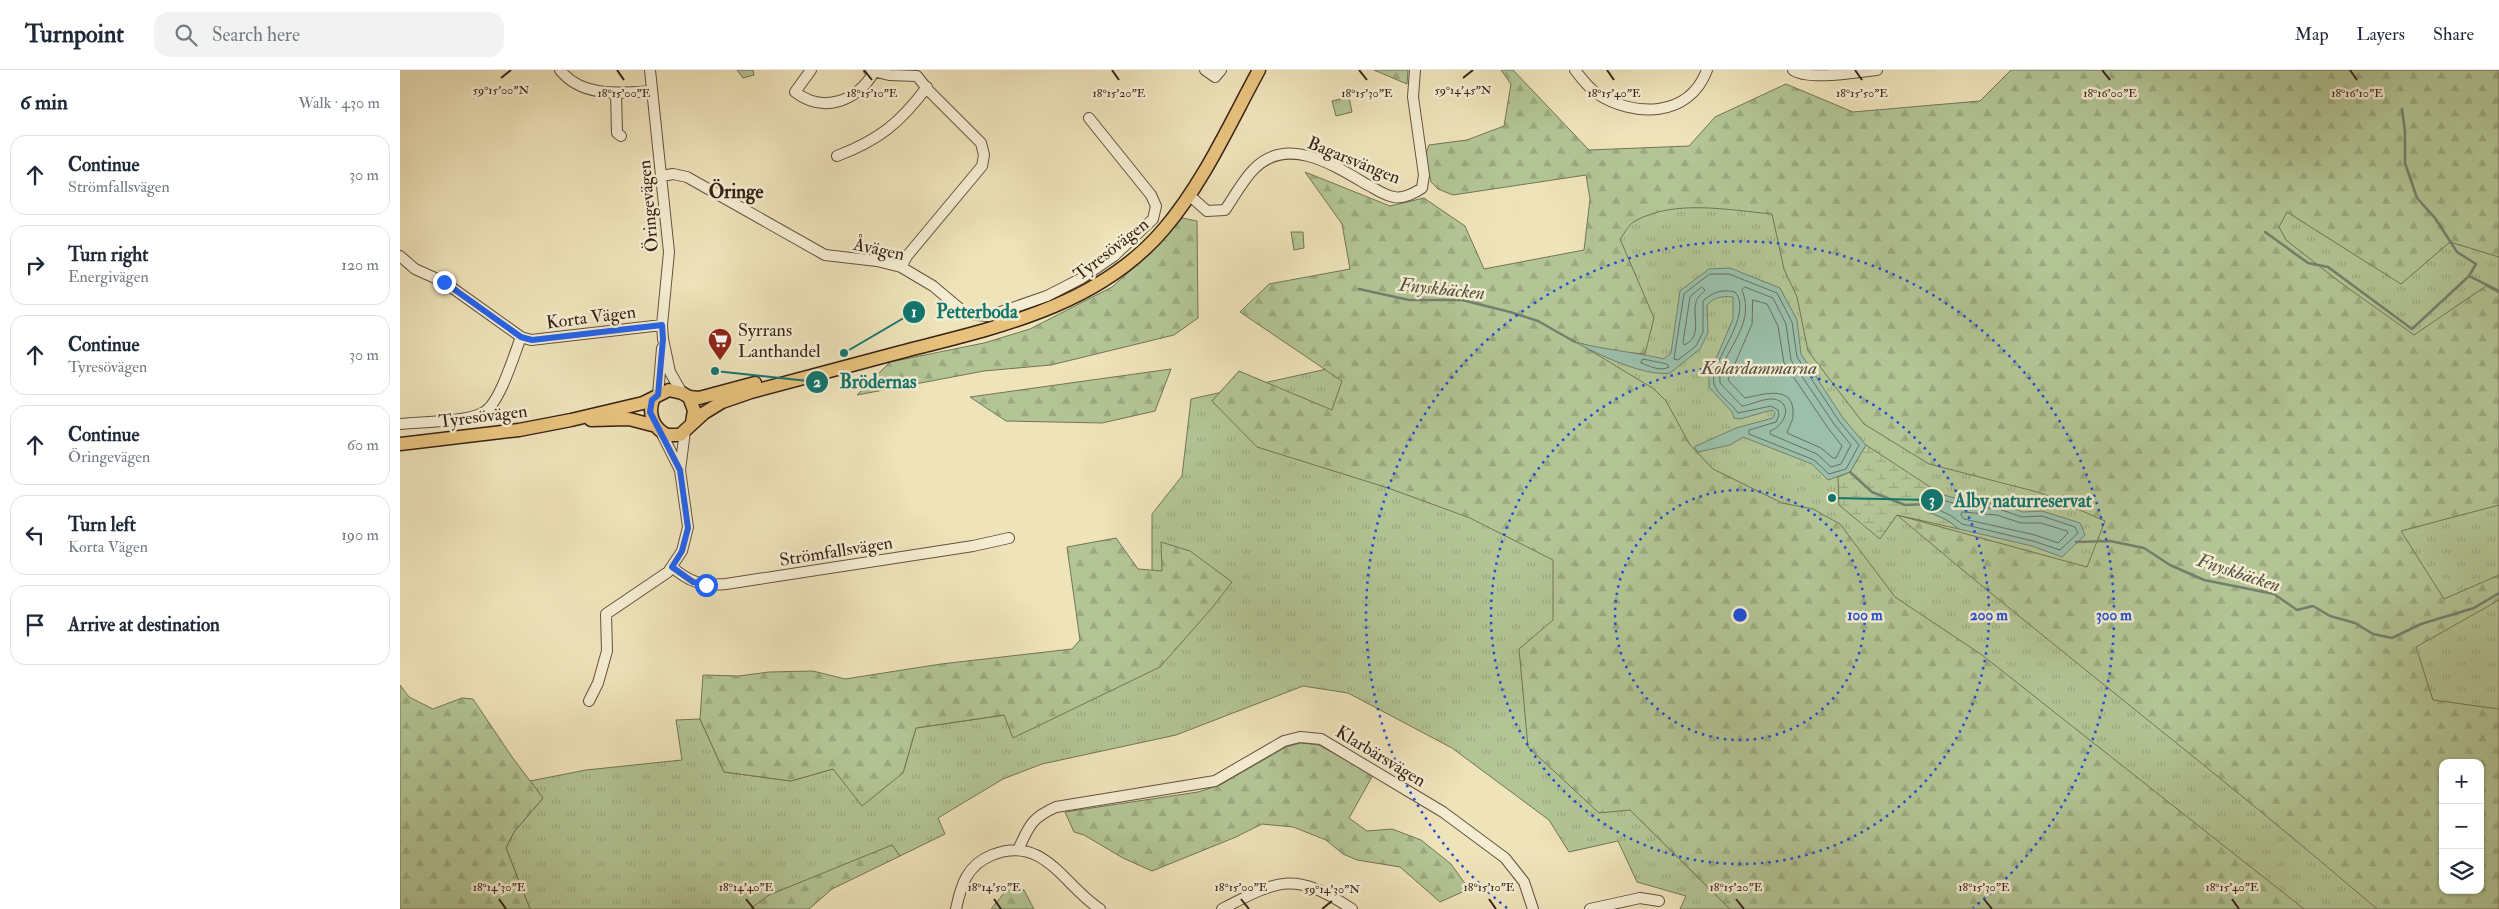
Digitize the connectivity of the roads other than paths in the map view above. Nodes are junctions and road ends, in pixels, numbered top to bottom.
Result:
1 (560, 70) edge
2 (650, 70) edge
3 (811, 70) edge
4 (1205, 70) edge
5 (1221, 70) edge
6 (1260, 70) edge
7 (1415, 70) edge
8 (1575, 70) edge
9 (1707, 70) edge
10 (1793, 70) edge
11 (1877, 70) edge
12 (871, 71) edge
13 (928, 89) junction
14 (652, 91) junction
15 (616, 93) junction
16 (1089, 118) dead end
17 (621, 136) dead end
18 (837, 156) dead end
19 (662, 176) junction
20 (1189, 195) junction
21 (400, 256) edge
22 (901, 267) junction
23 (662, 325) junction
24 (521, 337) junction
25 (663, 339) junction
26 (901, 352) junction
27 (686, 395) junction
28 (655, 398) junction
29 (571, 420) junction
30 (400, 424) edge
31 (689, 427) junction
32 (659, 429) junction
33 (400, 444) edge
34 (680, 470) junction
35 (1009, 538) dead end
36 (672, 567) junction
37 (589, 701) dead end
38 (1019, 848) junction
39 (1660, 901) dead end
40 (956, 909) edge
41 (1100, 909) edge
42 (1222, 909) edge
43 (1352, 909) edge
44 (1533, 909) edge
45 (1590, 909) edge

1 - 15 street
2 - 14 street, Öringevägen
3 - 12 street
4 - 5 street
6 - 20 main road, Tyresövägen
7 - 20 street, Bagarsvängen
8 - 9 street
10 - 11 street
12 - 13 street
13 - 18 street
13 - 22 street
14 - 15 street
14 - 19 street, Öringevägen
15 - 17 street
16 - 22 street, Åvägen
19 - 22 street, Åvägen
19 - 23 street, Öringevägen
20 - 26 main road, Tyresövägen
21 - 24 street
23 - 24 street, Korta Vägen
23 - 25 street, Öringevägen
24 - 30 street
25 - 27 street, Öringevägen
25 - 28 street, Öringevägen
26 - 27 main road, Tyresövägen
26 - 31 main road, Tyresövägen
27 - 28 main road, Tyresövägen
27 - 31 main road
28 - 29 main road, Tyresövägen
28 - 32 main road
29 - 32 main road, Tyresövägen
29 - 33 main road, Tyresövägen
31 - 32 main road, Tyresövägen
31 - 34 street
32 - 34 street
34 - 36 street
35 - 36 street, Strömfallsvägen
36 - 37 street
38 - 40 street
38 - 41 street
38 - 44 street, Klarbärsvägen
39 - 45 street
42 - 43 street

